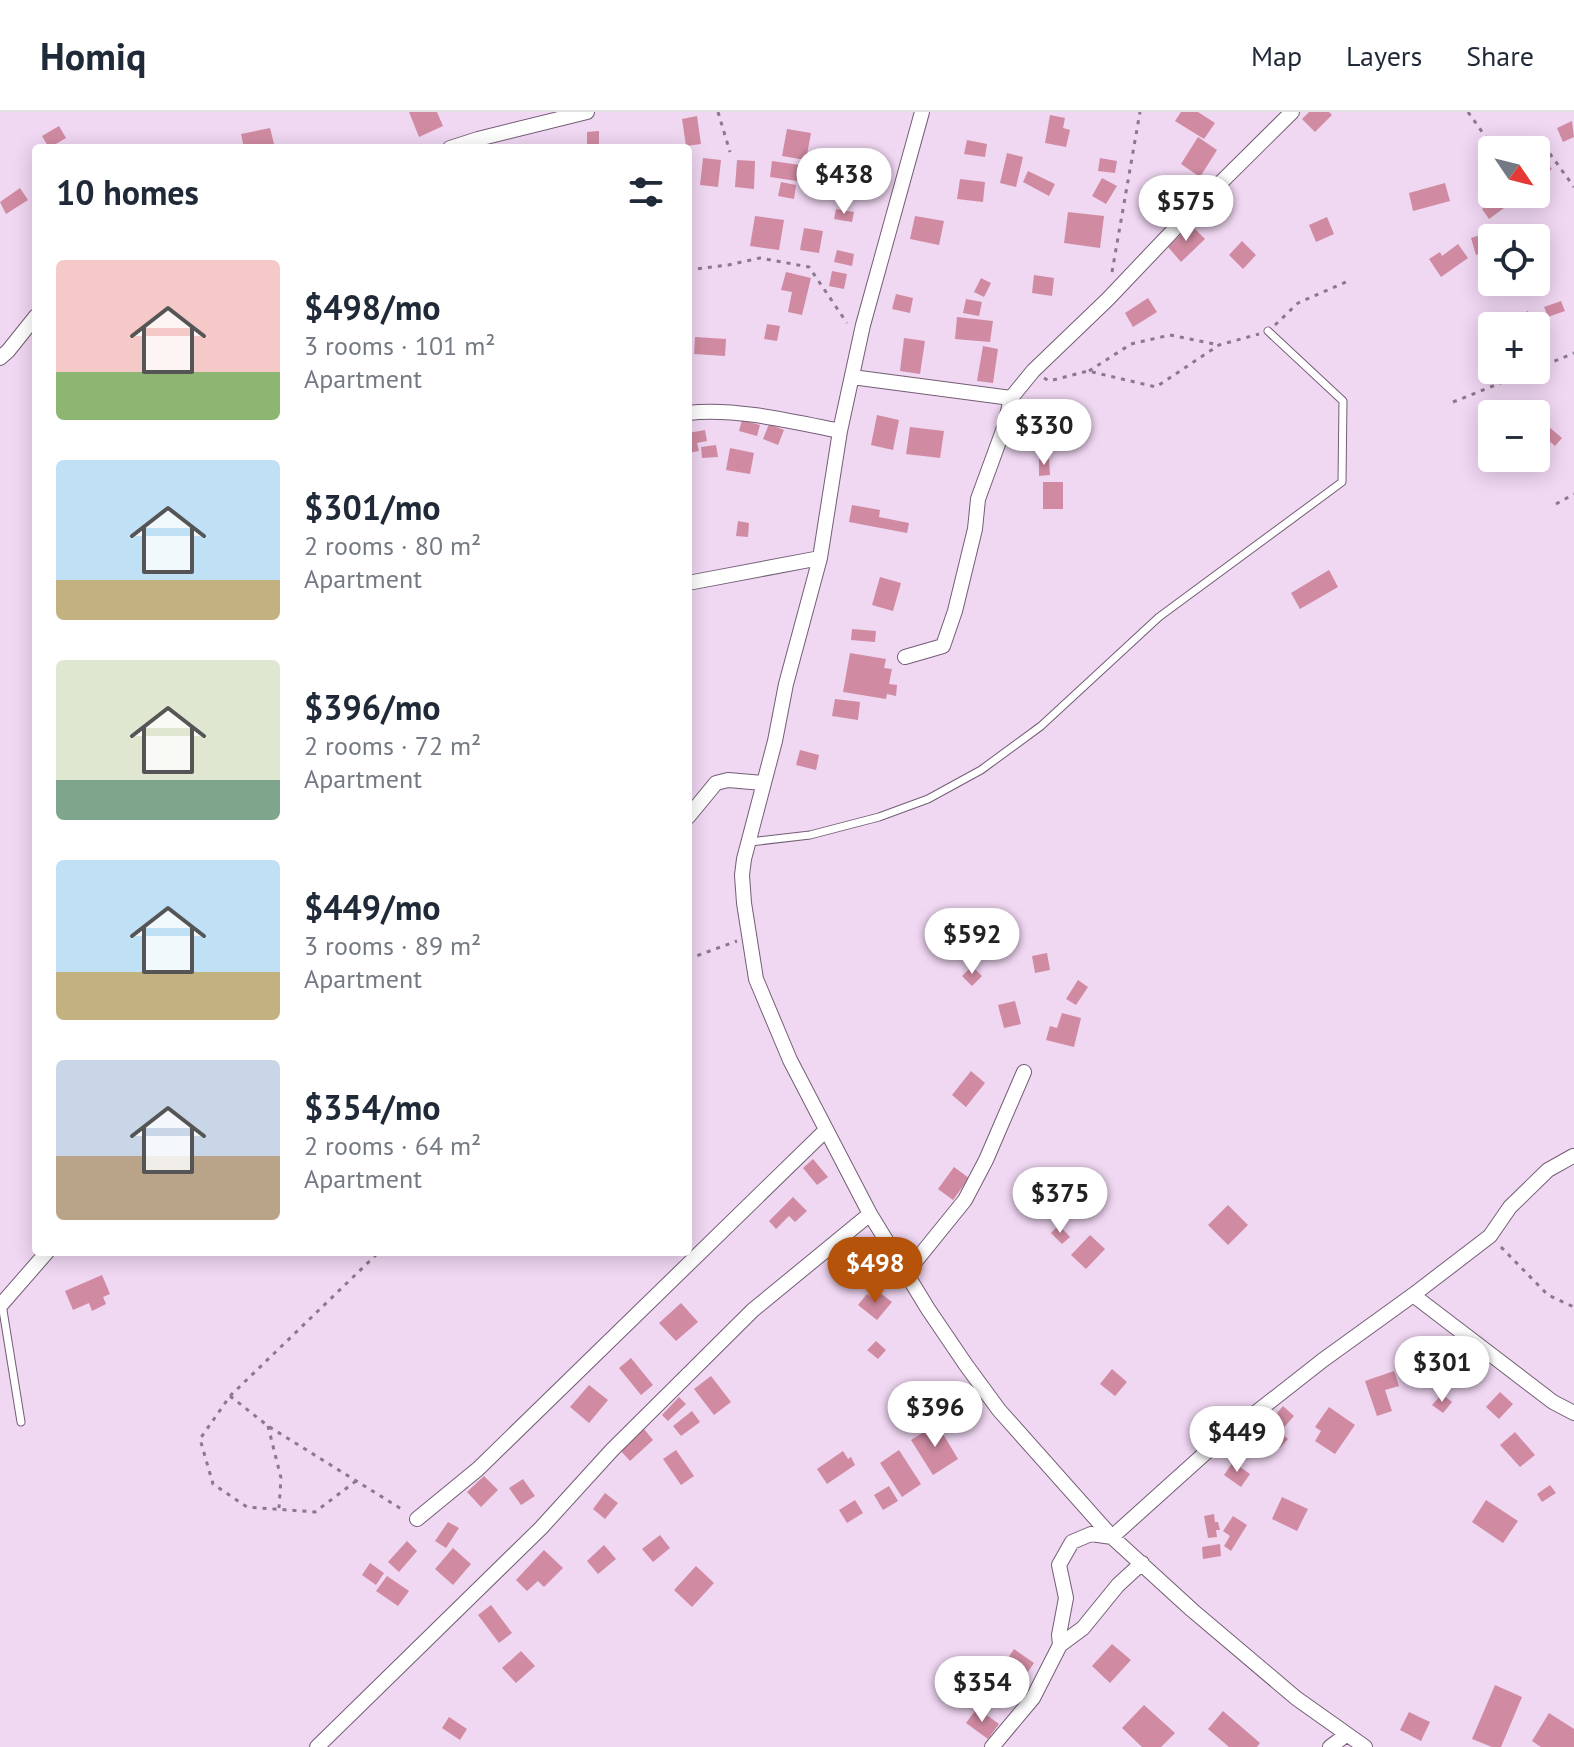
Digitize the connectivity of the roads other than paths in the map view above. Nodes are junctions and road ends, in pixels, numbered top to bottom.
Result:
1 (587, 112) edge
2 (922, 112) edge
3 (1292, 112) edge
4 (465, 144) edge
5 (32, 321) edge
6 (1268, 331) road end
7 (0, 358) edge
8 (852, 377) junction
9 (1011, 398) junction
10 (692, 412) edge
11 (840, 431) junction
12 (820, 558) junction
13 (692, 582) edge
14 (905, 657) dead end
15 (763, 783) junction
16 (692, 812) edge
17 (748, 842) junction
18 (1024, 1072) dead end
19 (826, 1130) junction
20 (1573, 1156) edge
21 (870, 1214) junction
22 (44, 1256) edge
23 (906, 1273) junction
24 (1413, 1295) junction
25 (1, 1305) edge
26 (1574, 1413) edge
27 (21, 1422) dead end
28 (417, 1519) road end
29 (1112, 1537) junction
30 (1142, 1563) junction
31 (1060, 1645) junction
32 (1346, 1735) junction
33 (317, 1747) edge
34 (992, 1747) edge
35 (1330, 1747) edge
36 (1365, 1747) edge

1 - 4 street
2 - 8 street
3 - 9 street
5 - 7 street
6 - 17 lane
8 - 9 street
8 - 11 street
9 - 14 street
10 - 11 street
11 - 12 street
12 - 13 street
12 - 15 street
15 - 16 street
15 - 17 street
17 - 19 street
18 - 23 street
19 - 21 street
19 - 28 street
20 - 24 street
21 - 23 street
21 - 33 street
22 - 25 street
23 - 29 street
24 - 26 street
24 - 29 street
25 - 27 lane
29 - 30 street
29 - 31 street
30 - 31 street
30 - 32 street
31 - 34 street
32 - 35 street
32 - 36 street

